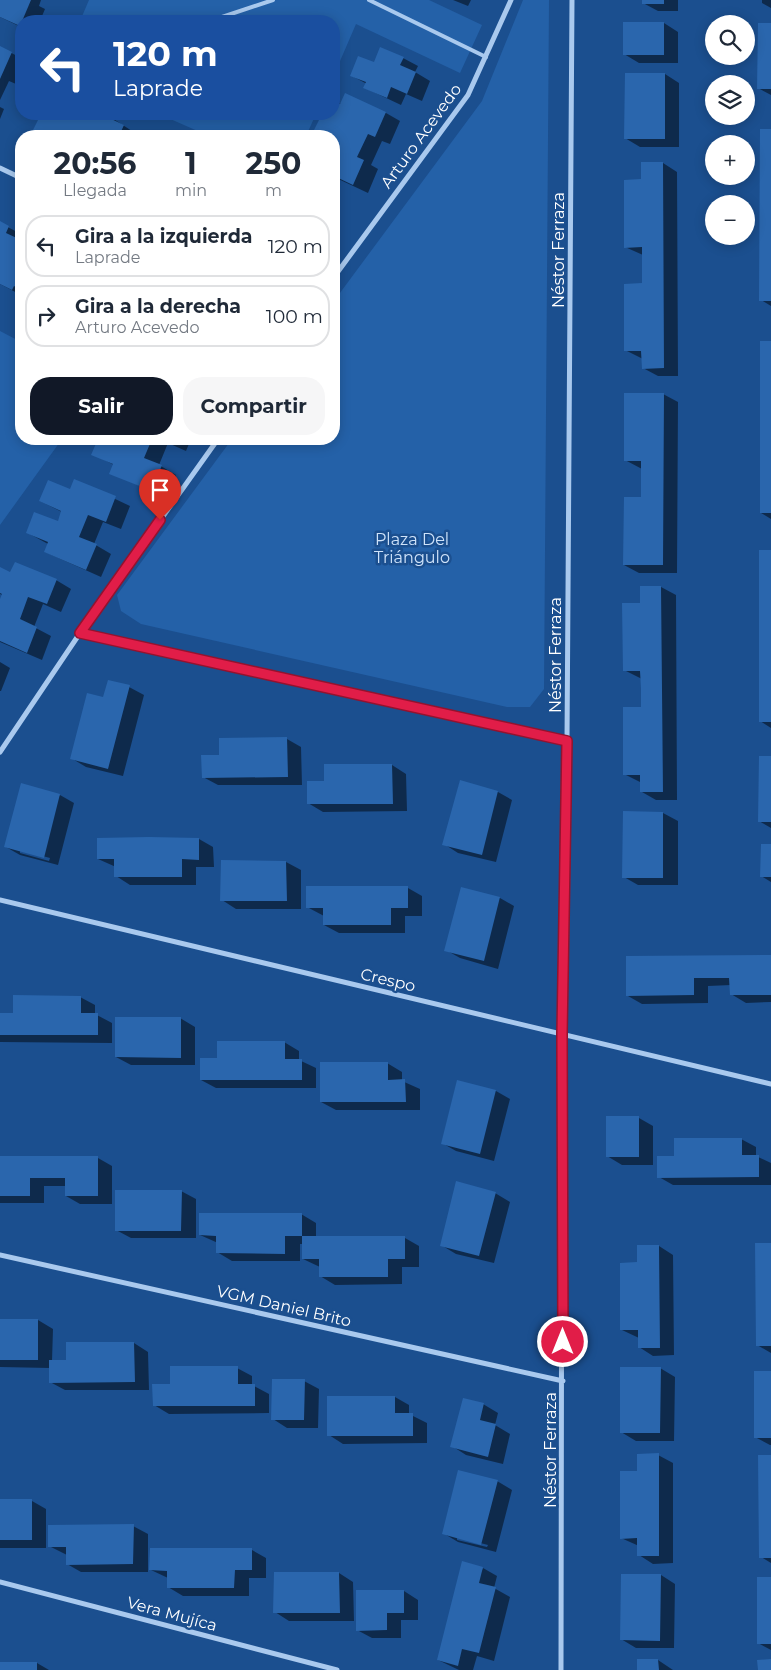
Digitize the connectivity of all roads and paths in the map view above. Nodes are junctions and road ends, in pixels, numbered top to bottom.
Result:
1 (273, 0) edge
2 (369, 0) edge
3 (511, 0) edge
4 (572, 0) edge
5 (227, 15) edge
6 (486, 57) junction
7 (0, 168) edge
8 (15, 175) edge
9 (340, 269) edge
10 (214, 445) edge
11 (80, 633) junction
12 (567, 741) junction
13 (0, 752) edge
14 (0, 900) edge
15 (562, 1034) junction
16 (771, 1084) edge
17 (0, 1255) edge
18 (563, 1381) junction
19 (0, 1582) edge
20 (337, 1670) edge
21 (561, 1670) edge

1 - 5 lane
2 - 6 lane
3 - 6 street, Arturo Acevedo
4 - 12 street, Néstor Ferraza
6 - 9 street, Arturo Acevedo
7 - 8 street
10 - 11 street
11 - 12 street
11 - 13 street
12 - 15 street, Néstor Ferraza
14 - 15 street, Crespo
15 - 16 street, Crespo
15 - 18 street, Néstor Ferraza
17 - 18 street, VGM Daniel Brito
18 - 21 street, Néstor Ferraza
19 - 20 street, Vera Mujíca

